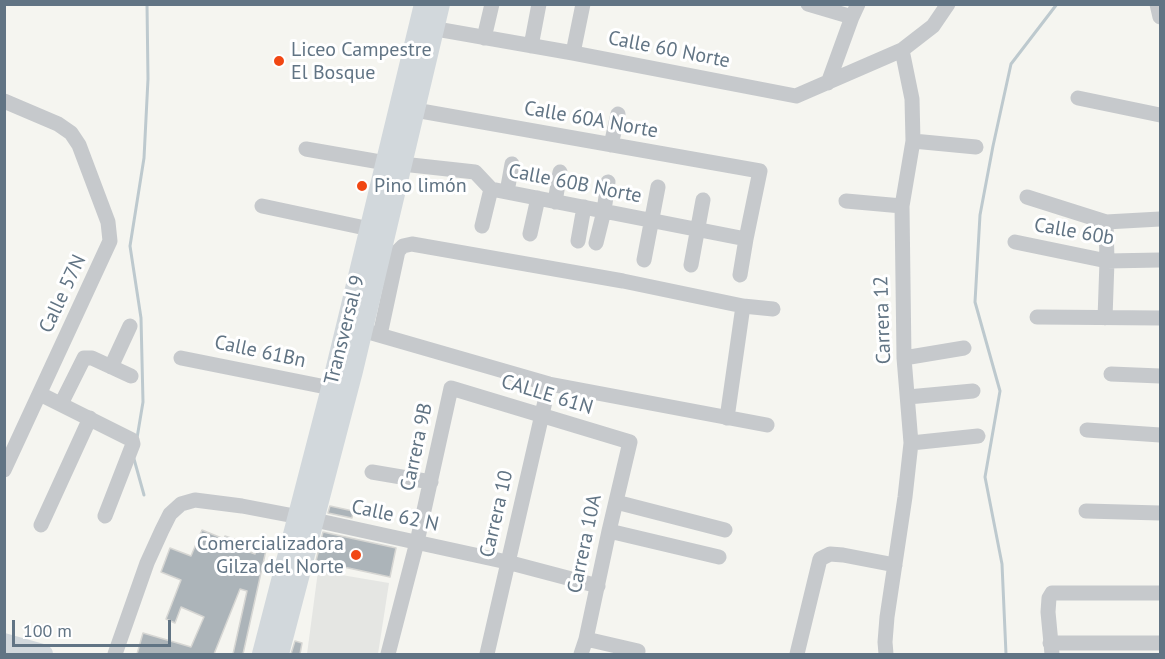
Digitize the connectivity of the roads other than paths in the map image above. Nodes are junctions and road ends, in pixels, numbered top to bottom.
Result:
1 (424, 4) edge
2 (440, 4) edge
3 (492, 4) edge
4 (539, 4) edge
5 (583, 4) edge
6 (808, 4) edge
7 (948, 4) edge
8 (1157, 4) edge
9 (855, 11) edge
10 (1161, 17) edge
11 (427, 27) junction
12 (484, 38) junction
13 (531, 46) junction
14 (902, 50) junction
15 (573, 53) junction
16 (828, 83) junction
17 (1078, 98) dead end
18 (4, 101) edge
19 (415, 110) junction
20 (618, 114) dead end
21 (1161, 115) edge
22 (913, 141) junction
23 (611, 145) junction
24 (976, 147) dead end
25 (306, 149) dead end
26 (394, 163) junction
27 (512, 164) dead end
28 (560, 172) dead end
29 (608, 182) dead end
30 (657, 187) dead end
31 (491, 189) junction
32 (507, 192) junction
33 (1027, 197) dead end
34 (538, 198) junction
35 (703, 200) dead end
36 (846, 201) dead end
37 (555, 202) junction
38 (262, 206) dead end
39 (902, 206) junction
40 (584, 207) junction
41 (604, 211) junction
42 (1161, 219) edge
43 (651, 221) junction
44 (1106, 222) junction
45 (482, 226) dead end
46 (370, 229) junction
47 (698, 230) junction
48 (530, 234) dead end
49 (746, 239) junction
50 (578, 242) dead end
51 (1015, 242) dead end
52 (596, 243) dead end
53 (644, 260) dead end
54 (1161, 260) edge
55 (1107, 261) junction
56 (691, 265) dead end
57 (740, 275) dead end
58 (743, 306) junction
59 (773, 309) dead end
60 (1037, 317) dead end
61 (1105, 318) junction
62 (1161, 318) edge
63 (130, 326) dead end
64 (371, 333) junction
65 (964, 348) dead end
66 (181, 358) dead end
67 (904, 358) junction
68 (111, 367) junction
69 (1111, 375) dead end
70 (131, 376) dead end
71 (1161, 376) edge
72 (549, 384) junction
73 (331, 388) junction
74 (451, 388) joint
75 (973, 391) dead end
76 (40, 393) junction
77 (908, 397) junction
78 (61, 404) junction
79 (542, 416) junction
80 (90, 418) junction
81 (727, 418) junction
82 (766, 425) dead end
83 (1087, 430) dead end
84 (1161, 435) edge
85 (978, 436) dead end
86 (630, 442) joint
87 (911, 443) junction
88 (5, 468) edge
89 (372, 472) dead end
90 (430, 482) junction
91 (616, 502) junction
92 (1086, 511) dead end
93 (1161, 513) edge
94 (105, 516) dead end
95 (306, 518) junction
96 (41, 525) dead end
97 (724, 530) dead end
98 (609, 531) junction
99 (417, 542) junction
100 (719, 556) dead end
101 (507, 562) junction
102 (895, 565) junction
103 (598, 586) junction
104 (1161, 593) edge
105 (1161, 643) edge
106 (4, 644) edge
107 (584, 647) edge
108 (1051, 649) edge
109 (638, 651) dead end
110 (44, 654) edge
111 (115, 654) edge
112 (262, 654) edge
113 (279, 654) edge
114 (388, 654) edge
115 (487, 654) edge
116 (797, 654) edge
117 (886, 654) edge

1 - 11 main road, Transversal 9
2 - 11 main road, Transversal 9
3 - 12 street
4 - 13 street
5 - 15 street
6 - 9 street
7 - 14 street
8 - 10 street
9 - 16 street
11 - 12 street, Calle 60 Norte
11 - 19 main road, Transversal 9
11 - 26 main road, Transversal 9
12 - 13 street, Calle 60 Norte
13 - 15 street, Calle 60 Norte
14 - 16 street, Calle 60 Norte
14 - 22 street, Carrera 12
15 - 16 street, Calle 60 Norte
17 - 21 street
18 - 76 street, Calle 57N
19 - 23 street, Calle 60A Norte
19 - 26 main road, Transversal 9
20 - 23 street
22 - 24 street
22 - 39 street, Carrera 12
23 - 49 street, Calle 60A Norte
25 - 26 street, Calle 60B Norte
26 - 31 street, Calle 60B Norte
26 - 46 main road, Transversal 9
26 - 64 main road, Transversal 9
27 - 32 street
28 - 37 street
29 - 41 street
30 - 43 street
31 - 32 street, Calle 60B Norte
31 - 45 street
32 - 34 street, Calle 60B Norte
33 - 44 street
34 - 37 street, Calle 60B Norte
34 - 48 street
35 - 47 street
36 - 39 street
37 - 40 street, Calle 60B Norte
38 - 46 street
39 - 67 street, Carrera 12
40 - 41 street, Calle 60B Norte
40 - 50 street
41 - 43 street, Calle 60B Norte
41 - 52 street
42 - 44 street
43 - 47 street, Calle 60B Norte
43 - 53 street
44 - 55 street
46 - 73 main road, Transversal 9
47 - 49 street, Calle 60B Norte
47 - 56 street
49 - 57 street
51 - 55 street, Calle 60b
54 - 55 street, Calle 60b
55 - 61 street
58 - 59 street
58 - 64 street
58 - 81 street
60 - 61 street
61 - 62 street
63 - 68 street
64 - 72 street
64 - 95 main road, Transversal 9
65 - 67 street
66 - 73 street, Calle 61Bn
67 - 77 street, Carrera 12
68 - 70 street
68 - 78 street
69 - 71 street
72 - 79 street, Carrera 10
72 - 81 street
73 - 95 main road, Transversal 9
74 - 79 street, CALLE 61N
74 - 90 street, Carrera 9B
75 - 77 street
76 - 78 street
76 - 88 street, Calle 57N
77 - 87 street, Carrera 12
78 - 80 street
79 - 86 street, CALLE 61N
79 - 101 street, Carrera 10
80 - 94 street
80 - 96 street
81 - 82 street
83 - 84 street
85 - 87 street
86 - 91 street, Carrera 10A
87 - 102 street, Carrera 12
89 - 90 street
90 - 99 street, Carrera 9B
91 - 97 street
91 - 98 street, Carrera 10A
92 - 93 street
95 - 99 street, Calle 62 N
95 - 111 street, Calle 62 N
95 - 112 main road, Transversal 9
95 - 113 main road, Transversal 9
98 - 100 street
98 - 103 street, Carrera 10A
99 - 101 street, Calle 62 N
99 - 114 street, Carrera 9B
101 - 103 street, Calle 62 N
101 - 115 street, Carrera 10
102 - 116 street
102 - 117 street, Carrera 12
103 - 107 street, Carrera 10A
104 - 108 street
105 - 108 street
106 - 110 main road
107 - 109 street

